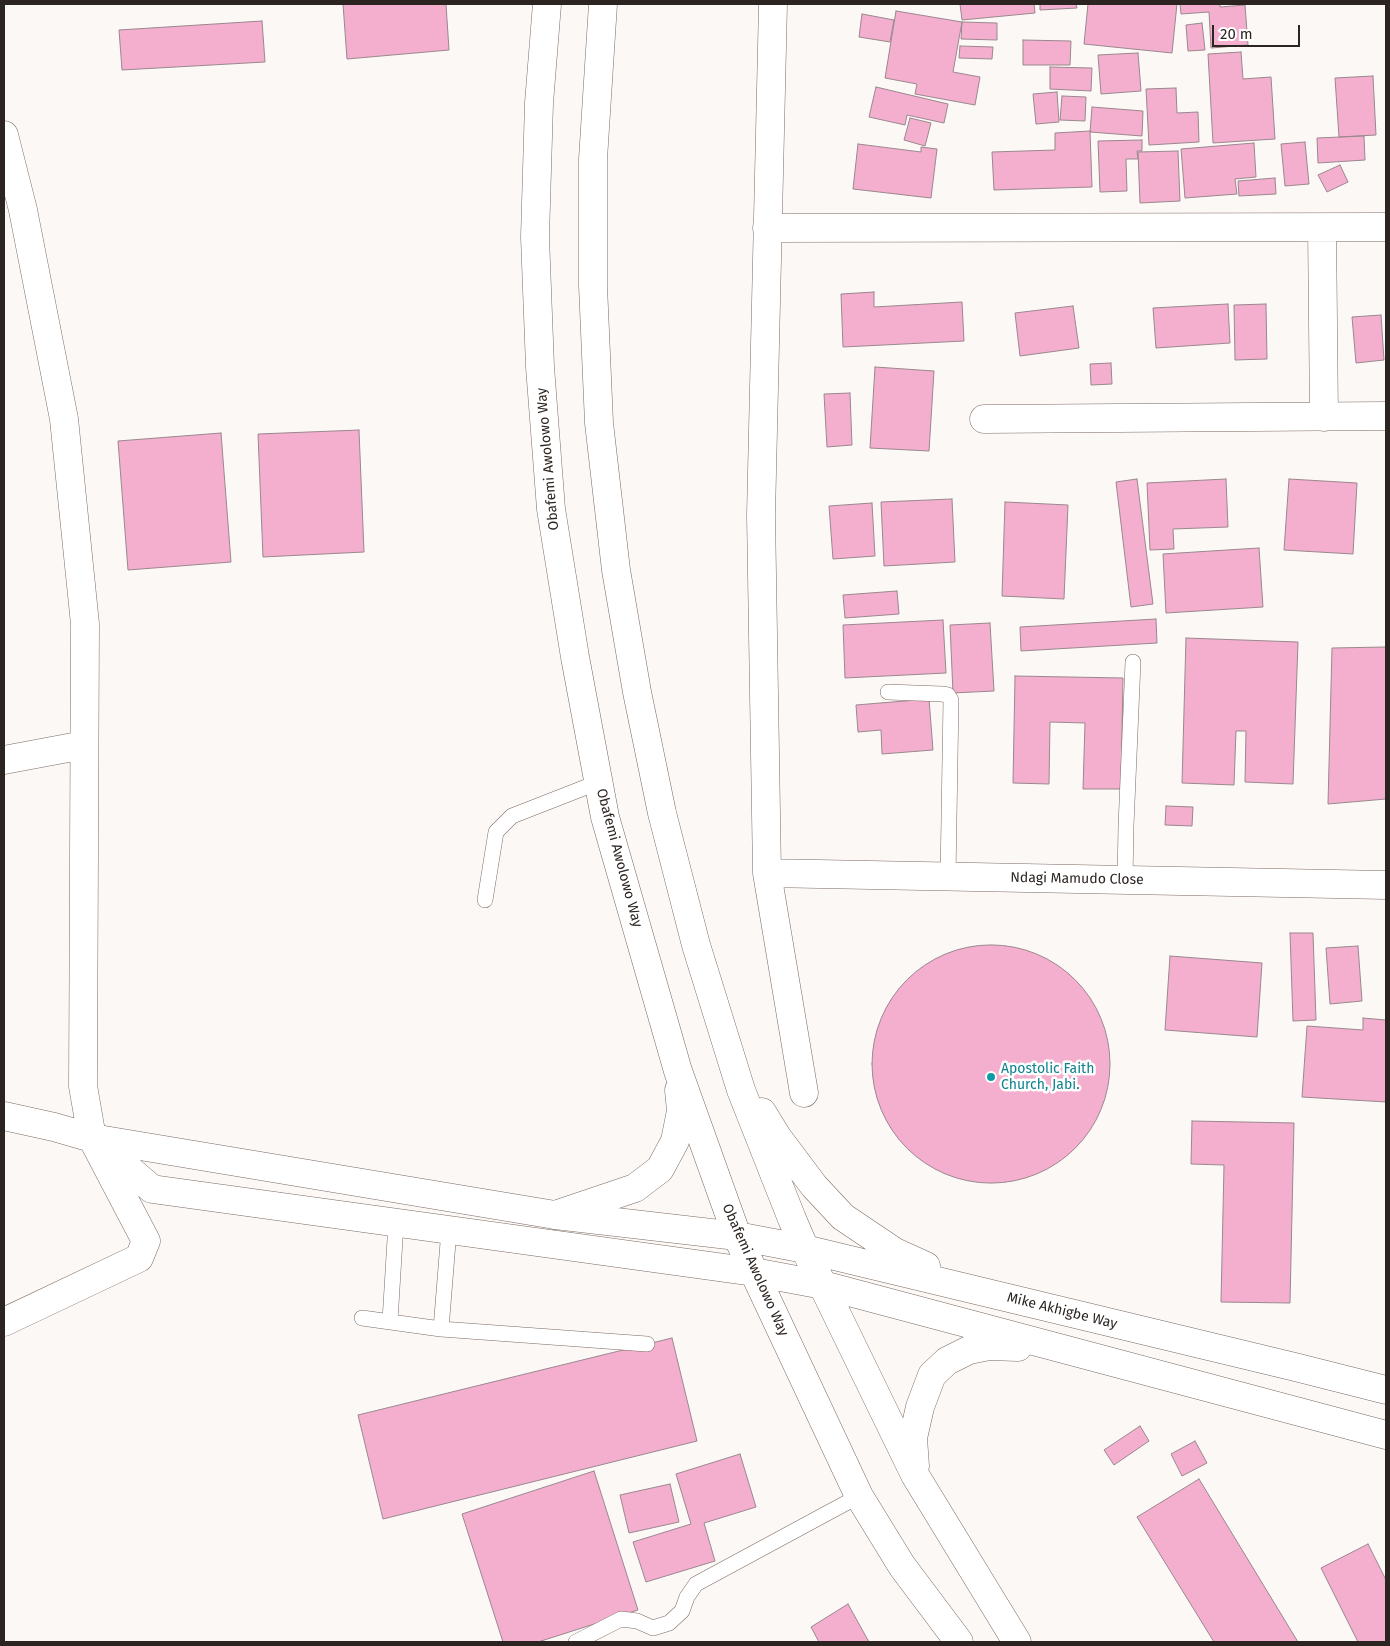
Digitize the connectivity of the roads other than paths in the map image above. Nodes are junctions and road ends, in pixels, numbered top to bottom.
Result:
1 (547, 4) edge
2 (603, 4) edge
3 (773, 4) edge
4 (4, 135) edge
5 (1386, 227) edge
6 (768, 228) junction
7 (1322, 228) junction
8 (1386, 416) edge
9 (1324, 417) junction
10 (984, 419) dead end
11 (1133, 662) dead end
12 (888, 692) dead end
13 (84, 745) junction
14 (4, 760) edge
15 (599, 782) junction
16 (767, 873) junction
17 (948, 877) junction
18 (1125, 880) junction
19 (1386, 885) edge
20 (485, 900) dead end
21 (735, 1070) junction
22 (678, 1071) junction
23 (804, 1092) dead end
24 (4, 1116) edge
25 (92, 1138) junction
26 (555, 1215) junction
27 (396, 1223) junction
28 (449, 1230) junction
29 (737, 1236) junction
30 (804, 1249) junction
31 (754, 1272) junction
32 (823, 1285) junction
33 (980, 1291) junction
34 (362, 1318) dead end
35 (390, 1321) junction
36 (4, 1322) edge
37 (440, 1329) junction
38 (647, 1344) dead end
39 (1056, 1348) junction
40 (1386, 1390) edge
41 (1386, 1435) edge
42 (915, 1475) junction
43 (859, 1496) junction
44 (576, 1642) edge
45 (959, 1642) edge
46 (1017, 1642) edge

1 - 15 street, Obafemi Awolowo Way
2 - 21 street
3 - 6 street
4 - 13 street
5 - 7 street
6 - 7 street
6 - 16 street
7 - 9 street
8 - 9 street
9 - 10 street
11 - 18 lane
12 - 17 lane
13 - 14 street
13 - 25 street
15 - 20 lane
15 - 22 street, Obafemi Awolowo Way
16 - 17 street, Ndagi Mamudo Close
16 - 23 street
17 - 18 street, Ndagi Mamudo Close
18 - 19 street, Ndagi Mamudo Close
21 - 30 street
21 - 33 street
22 - 26 street
22 - 29 street, Obafemi Awolowo Way
24 - 25 street, Mike Akhigbe Way
25 - 26 street, Mike Akhigbe Way
25 - 27 street
25 - 36 street
26 - 29 street, Mike Akhigbe Way
27 - 28 street
27 - 35 lane
28 - 31 street
28 - 37 lane
29 - 30 street, Mike Akhigbe Way
29 - 31 street, Obafemi Awolowo Way
30 - 32 street
30 - 33 street, Mike Akhigbe Way
31 - 32 street
31 - 43 street, Obafemi Awolowo Way
32 - 39 street
32 - 42 street
33 - 40 street, Mike Akhigbe Way
34 - 35 lane
35 - 37 lane
37 - 38 lane
39 - 41 street
39 - 42 street
42 - 46 street
43 - 44 lane
43 - 45 street, Obafemi Awolowo Way

